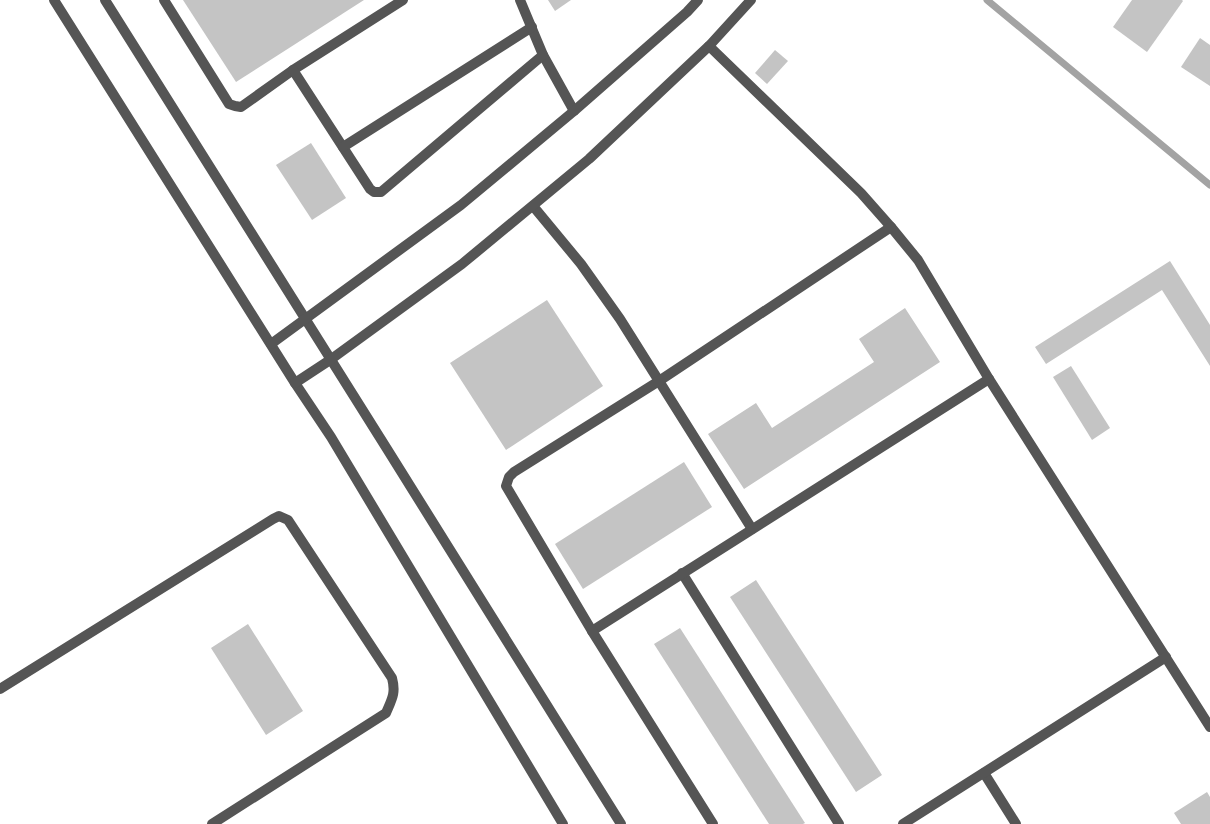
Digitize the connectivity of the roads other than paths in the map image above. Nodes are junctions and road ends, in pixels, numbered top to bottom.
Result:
1 (54, 0) edge
2 (105, 0) edge
3 (164, 0) edge
4 (403, 0) edge
5 (520, 0) edge
6 (698, 0) edge
7 (751, 0) edge
8 (532, 27) junction
9 (709, 46) junction
10 (544, 55) junction
11 (293, 70) junction
12 (574, 111) junction
13 (343, 147) junction
14 (533, 206) junction
15 (891, 227) junction
16 (305, 320) junction
17 (271, 344) junction
18 (330, 360) junction
19 (989, 379) junction
20 (659, 380) junction
21 (295, 383) junction
22 (752, 529) junction
23 (682, 574) junction
24 (592, 631) junction
25 (1166, 657) junction
26 (0, 689) edge
27 (1210, 727) edge
28 (984, 773) junction
29 (212, 824) edge
30 (563, 824) edge
31 (621, 824) edge
32 (713, 824) edge
33 (839, 824) edge
34 (903, 824) edge
35 (1016, 824) edge

1 - 17 street
2 - 16 street
3 - 11 street
4 - 11 street
5 - 8 street
6 - 12 street
7 - 9 street
8 - 10 street
8 - 13 street
9 - 14 street
9 - 15 street
10 - 12 street
10 - 13 street
11 - 13 street
12 - 16 street
14 - 18 street
14 - 20 street
15 - 19 street
15 - 20 street
16 - 17 street
16 - 18 street
17 - 21 street
18 - 21 street
18 - 31 street
19 - 22 street
19 - 25 street
20 - 22 street
20 - 24 street
21 - 30 street
22 - 23 street
23 - 24 street
23 - 33 street
24 - 32 street
25 - 27 street
25 - 28 street
26 - 29 street
28 - 34 street
28 - 35 street

